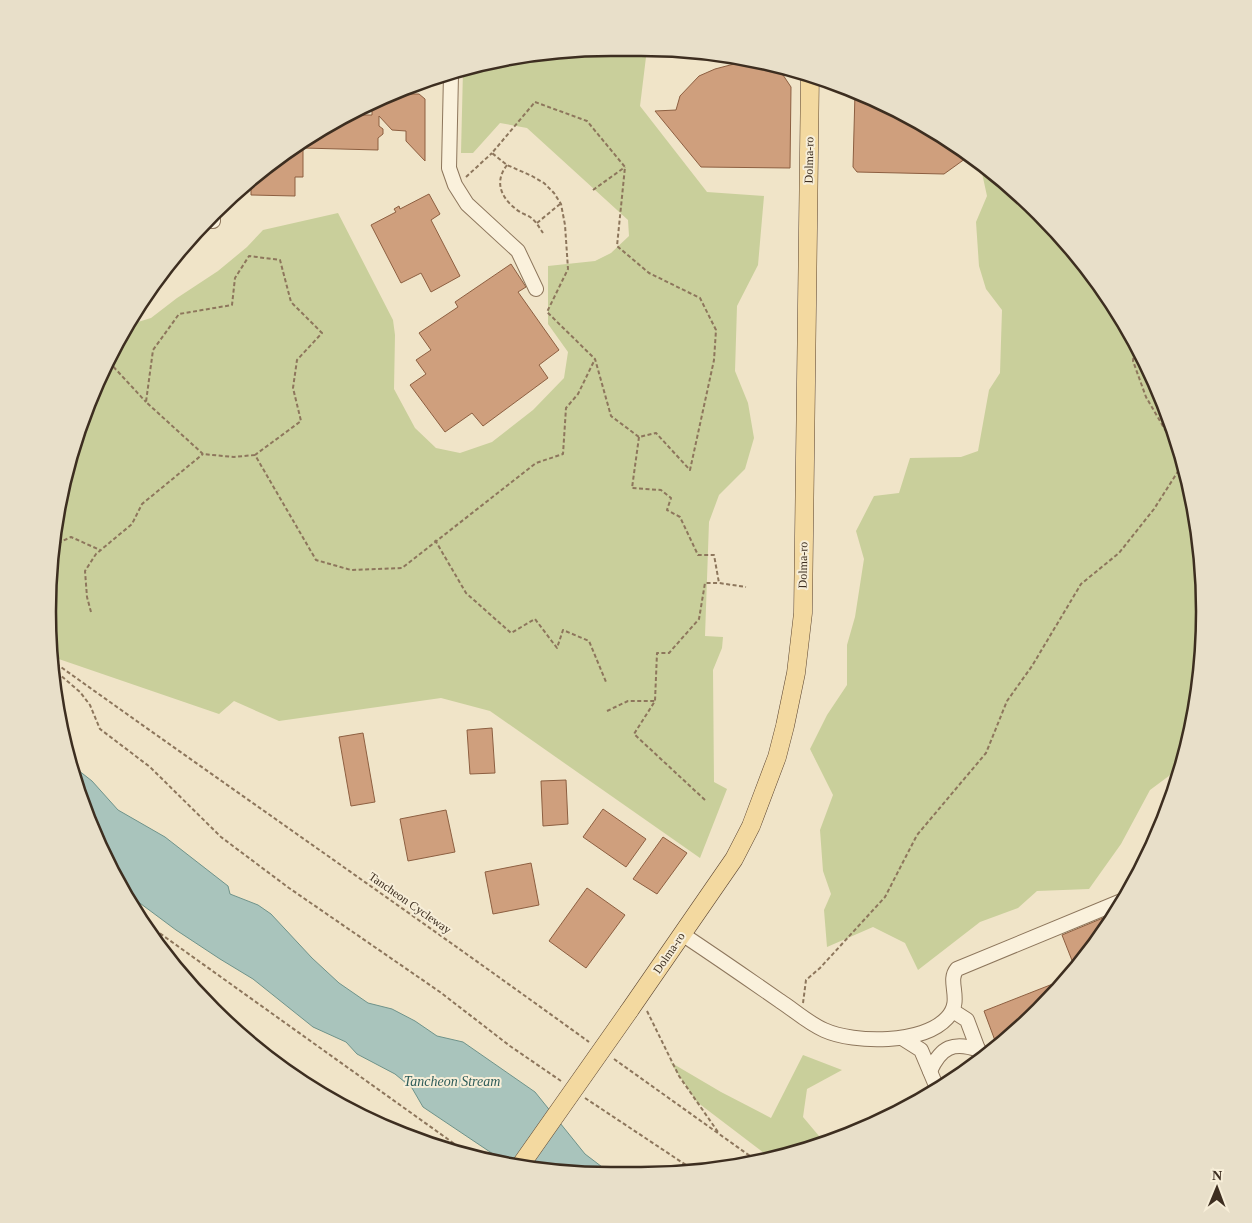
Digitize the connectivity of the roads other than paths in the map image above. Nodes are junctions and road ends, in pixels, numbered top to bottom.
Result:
1 (451, 80) edge
2 (810, 83) edge
3 (536, 289) dead end
4 (1111, 905) edge
5 (682, 934) junction
6 (953, 1010) junction
7 (902, 1038) junction
8 (979, 1052) edge
9 (977, 1053) edge
10 (930, 1071) junction
11 (934, 1082) edge
12 (525, 1160) edge

1 - 3 street
2 - 5 main road, Dolma-ro
4 - 6 street
5 - 7 street
5 - 12 main road, Dolma-ro, bridge
6 - 7 street
6 - 8 street
7 - 10 street
9 - 10 street
10 - 11 street

